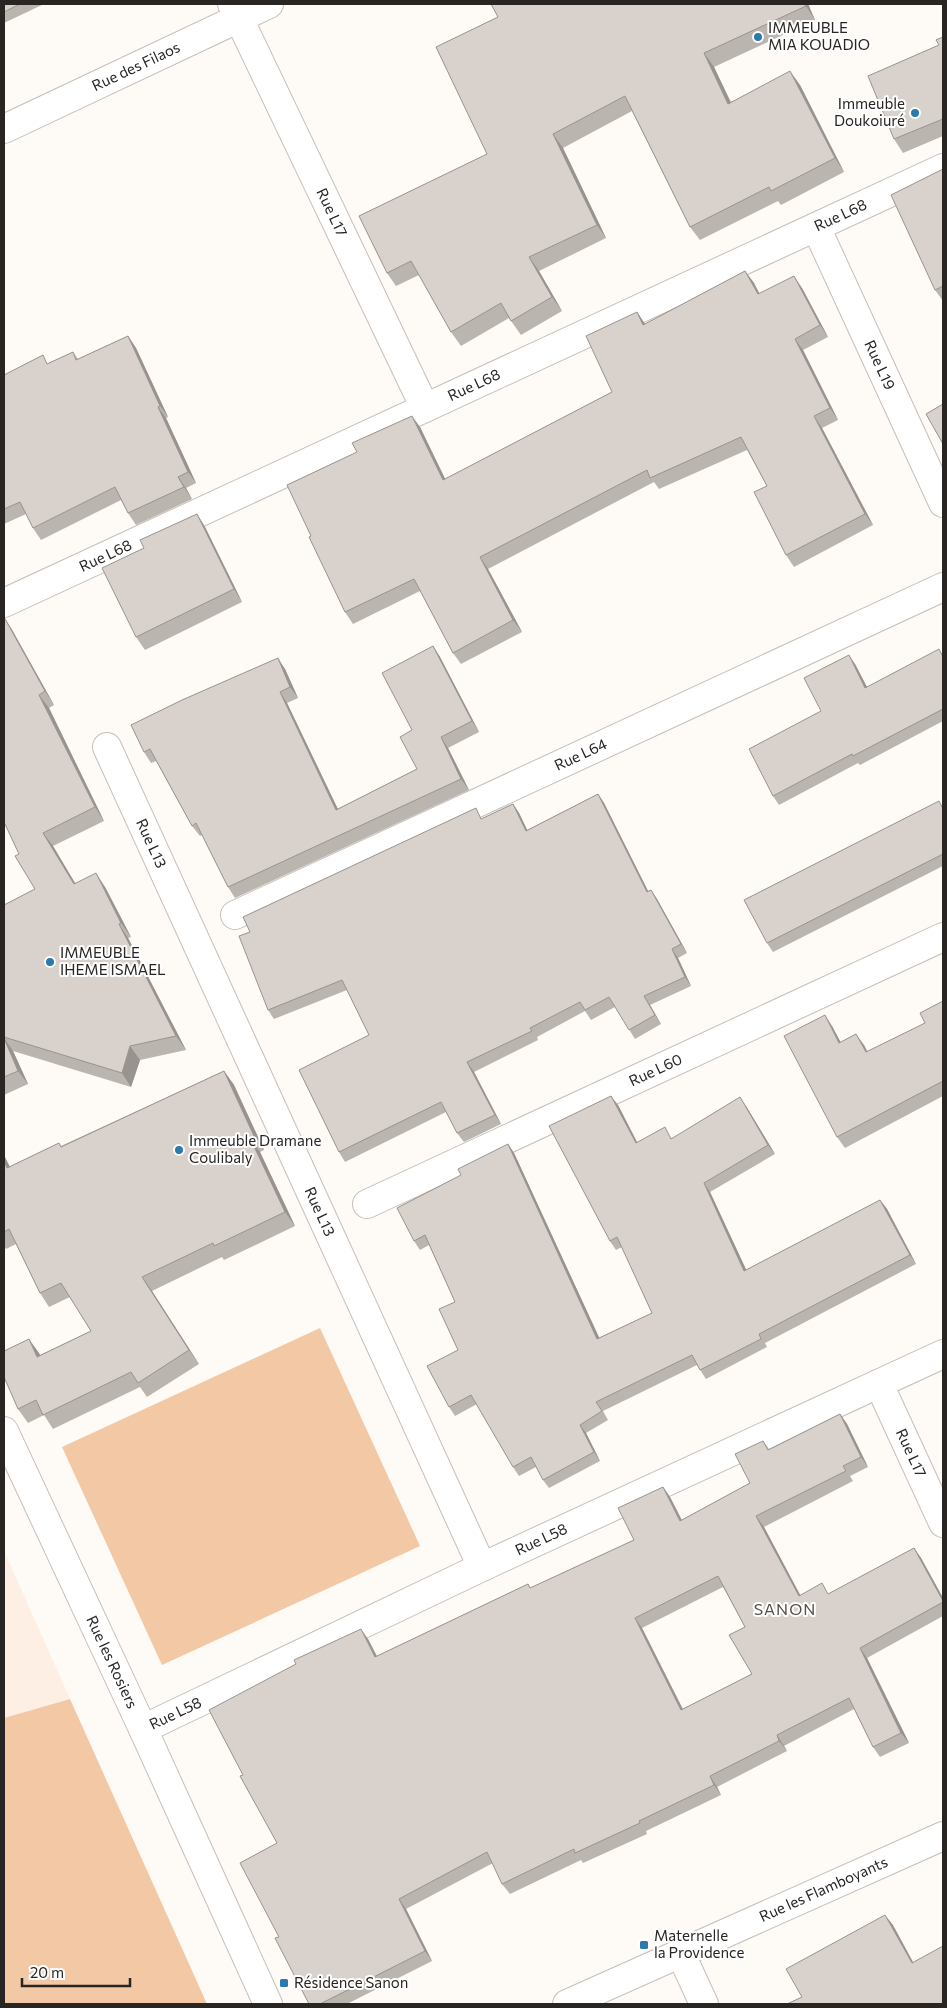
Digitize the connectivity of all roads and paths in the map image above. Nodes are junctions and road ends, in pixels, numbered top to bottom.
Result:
1 (269, 4) edge
2 (235, 11) edge
3 (4, 129) edge
4 (943, 168) edge
5 (816, 227) junction
6 (425, 408) junction
7 (943, 503) edge
8 (935, 591) edge
9 (4, 603) edge
10 (107, 747) dead end
11 (235, 915) dead end
12 (943, 937) edge
13 (367, 1204) dead end
14 (943, 1354) edge
15 (879, 1384) junction
16 (4, 1431) edge
17 (943, 1523) edge
18 (482, 1568) junction
19 (143, 1728) junction
20 (943, 1836) edge
21 (680, 1952) junction
22 (268, 2004) edge
23 (567, 2004) edge
24 (704, 2004) edge

1 - 2 street, Rue des Filaos
2 - 3 street, Rue des Filaos
2 - 6 street, Rue L17
4 - 5 street, Rue L68
5 - 6 street, Rue L68
5 - 7 street, Rue L19
6 - 9 street, Rue L68
8 - 11 street, Rue L64
10 - 18 street, Rue L13
12 - 13 street, Rue L60
14 - 15 street, Rue L58
15 - 17 street, Rue L17
15 - 18 street, Rue L58
16 - 19 street, Rue les Rosiers
18 - 19 street, Rue L58
19 - 22 street, Rue les Rosiers
20 - 21 street, Rue les Flamboyants
21 - 23 street, Rue les Flamboyants
21 - 24 street

